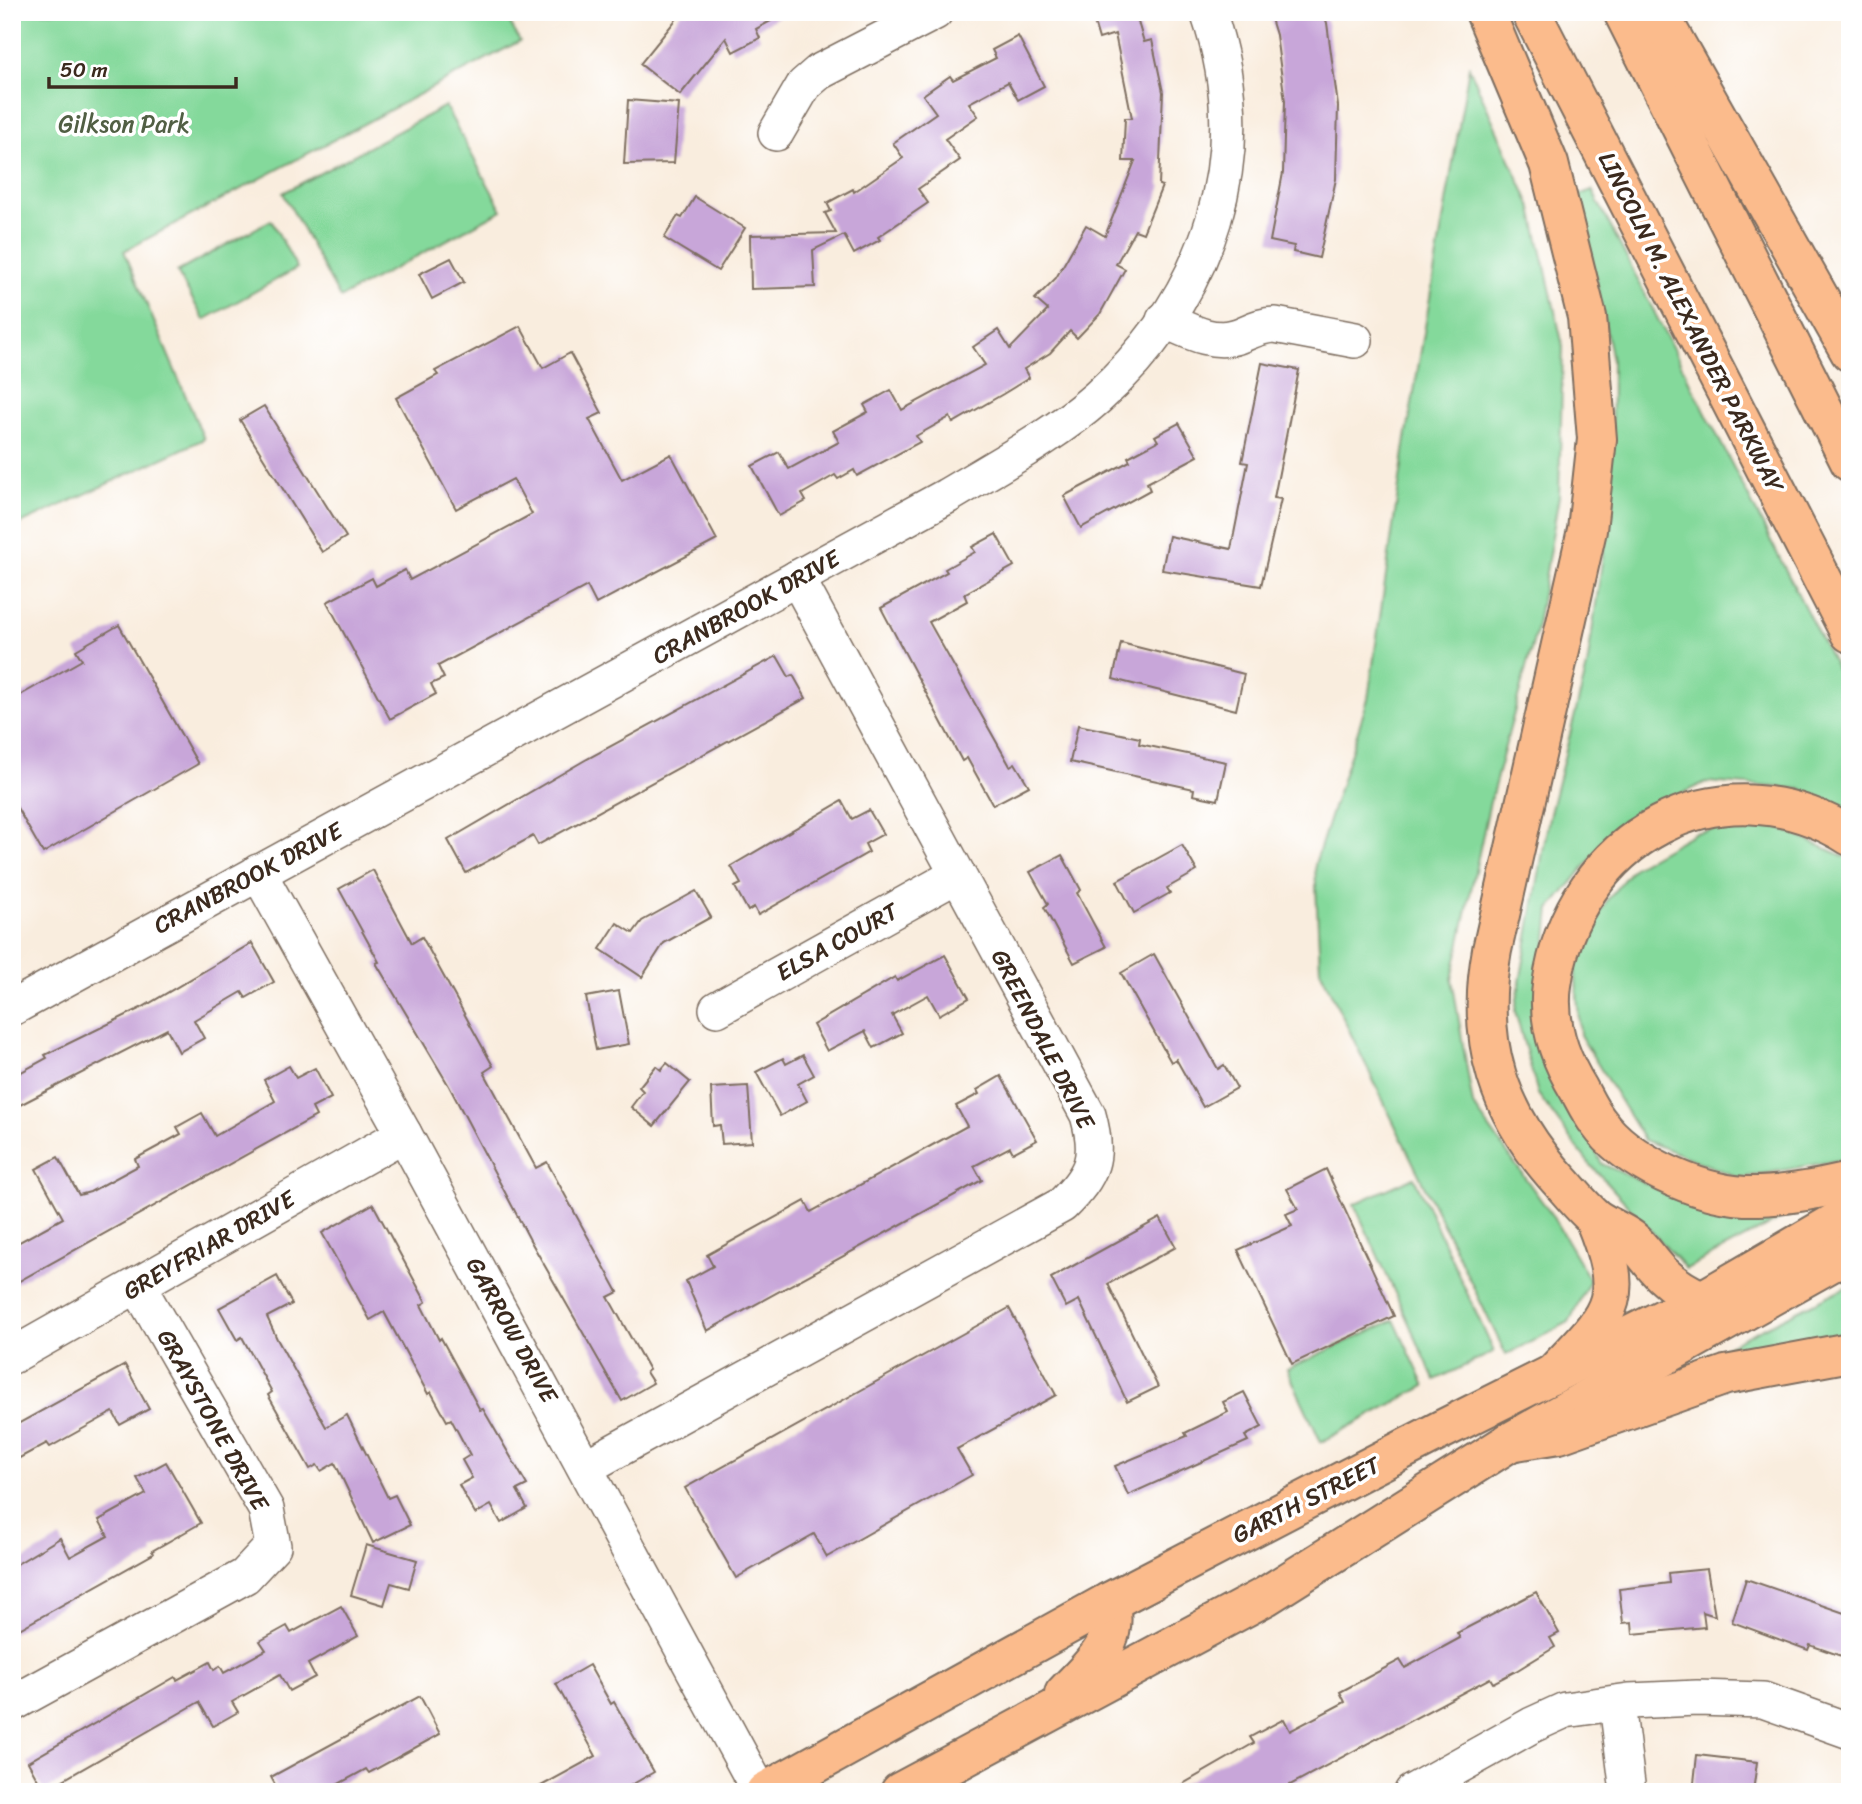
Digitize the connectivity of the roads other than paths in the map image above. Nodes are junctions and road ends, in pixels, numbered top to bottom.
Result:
1 (935, 12) edge
2 (1208, 12) edge
3 (1485, 12) edge
4 (1531, 12) edge
5 (1623, 12) edge
6 (1657, 12) edge
7 (776, 133) dead end
8 (1164, 320) junction
9 (1355, 340) dead end
10 (1850, 352) edge
11 (1850, 462) edge
12 (797, 578) junction
13 (1850, 632) edge
14 (1850, 836) edge
15 (258, 872) junction
16 (957, 875) junction
17 (12, 1008) edge
18 (718, 1009) dead end
19 (404, 1134) junction
20 (1850, 1182) edge
21 (1850, 1214) edge
22 (1594, 1218) junction
23 (1850, 1252) edge
24 (138, 1286) junction
25 (1701, 1300) junction
26 (1744, 1311) junction
27 (1850, 1352) edge
28 (12, 1356) edge
29 (1552, 1376) junction
30 (1510, 1442) junction
31 (586, 1467) junction
32 (1109, 1602) junction
33 (12, 1704) edge
34 (1617, 1704) junction
35 (1041, 1718) junction
36 (1850, 1731) edge
37 (763, 1792) edge
38 (900, 1792) edge
39 (1412, 1792) edge
40 (1628, 1792) edge

1 - 7 street
2 - 8 street, CRANBROOK DRIVE
3 - 22 main road
4 - 13 main road, LINCOLN M. ALEXANDER PARKWAY
5 - 11 main road
6 - 10 main road
8 - 9 street
8 - 12 street, CRANBROOK DRIVE
12 - 15 street, CRANBROOK DRIVE
12 - 16 street, GREENDALE DRIVE
14 - 20 main road
15 - 17 street, CRANBROOK DRIVE
15 - 19 street, GARROW DRIVE
16 - 18 street, ELSA COURT
16 - 31 street, GREENDALE DRIVE
19 - 24 street, GREYFRIAR DRIVE
19 - 31 street, GARROW DRIVE
21 - 25 main road, GARTH STREET
22 - 25 main road
22 - 29 main road
23 - 26 main road, GARTH STREET
24 - 28 street, GREYFRIAR DRIVE
24 - 33 street, GRAYSTONE DRIVE
25 - 26 main road
25 - 29 main road, GARTH STREET
26 - 30 main road, GARTH STREET
27 - 30 main road
29 - 32 main road, GARTH STREET
30 - 35 main road, GARTH STREET
31 - 37 street, GARROW DRIVE
32 - 35 main road
32 - 37 main road, GARTH STREET
34 - 36 street
34 - 39 street
34 - 40 street
35 - 38 main road, GARTH STREET

